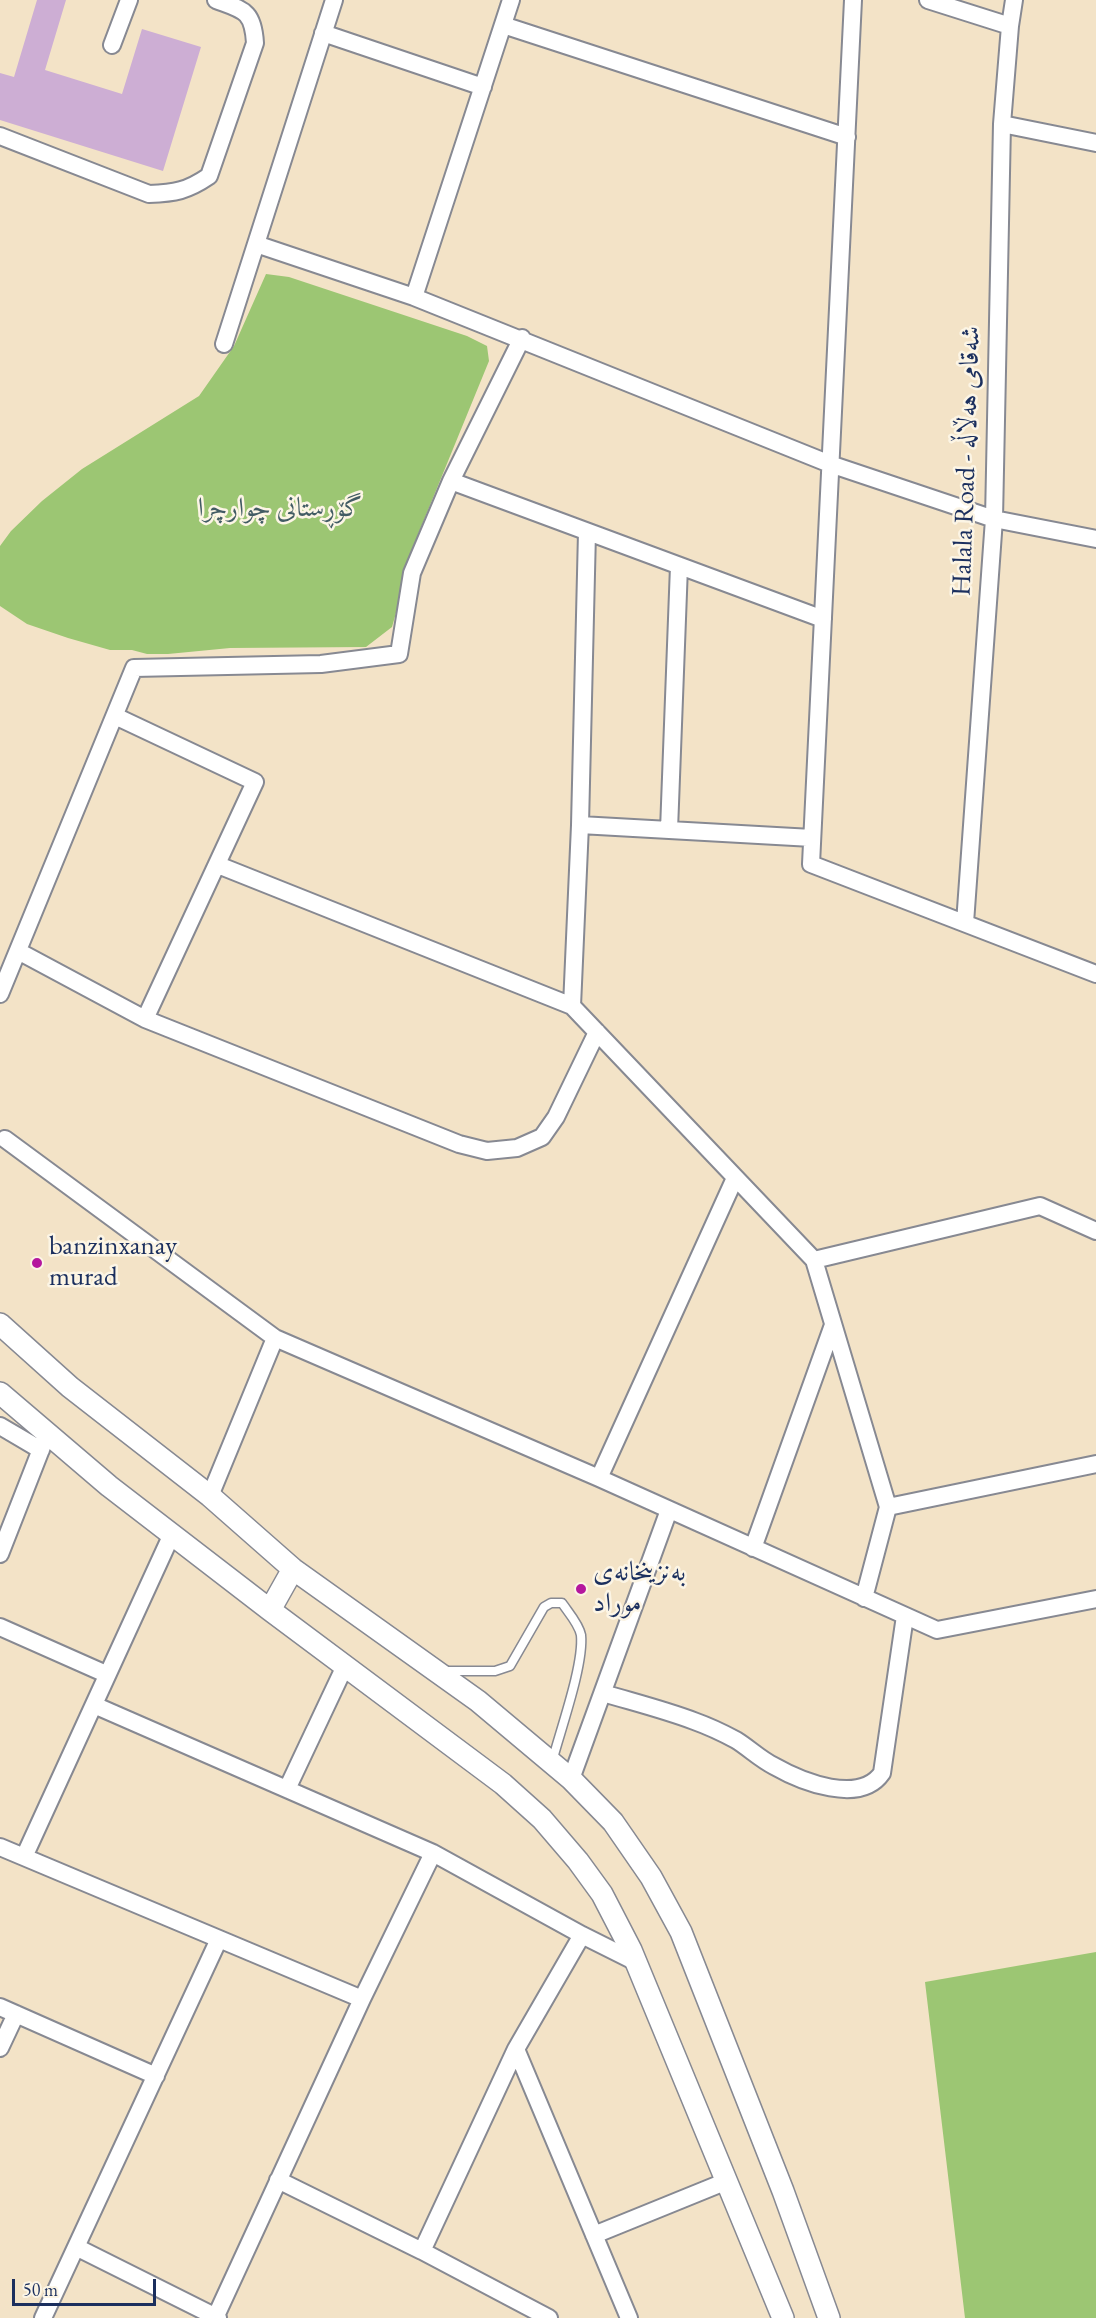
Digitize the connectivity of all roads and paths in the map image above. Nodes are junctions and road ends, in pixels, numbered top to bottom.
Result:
1 (129, 0) edge
2 (216, 0) edge
3 (334, 0) edge
4 (511, 0) edge
5 (853, 0) edge
6 (928, 0) edge
7 (1014, 0) edge
8 (503, 25) junction
9 (1010, 26) junction
10 (323, 33) junction
11 (112, 45) dead end
12 (483, 87) junction
13 (1002, 124) junction
14 (0, 136) edge
15 (847, 136) junction
16 (1096, 143) edge
17 (256, 244) junction
18 (414, 297) junction
19 (522, 338) junction
20 (224, 344) dead end
21 (831, 464) junction
22 (451, 481) junction
23 (994, 519) junction
24 (587, 532) junction
25 (1096, 539) edge
26 (679, 566) junction
27 (823, 619) junction
28 (115, 716) junction
29 (579, 825) junction
30 (669, 830) junction
31 (812, 838) junction
32 (218, 865) junction
33 (965, 923) junction
34 (18, 951) junction
35 (1096, 974) edge
36 (0, 994) edge
37 (572, 1006) junction
38 (145, 1019) junction
39 (597, 1032) junction
40 (5, 1139) dead end
41 (735, 1178) junction
42 (1096, 1231) edge
43 (814, 1260) junction
44 (0, 1324) edge
45 (833, 1325) junction
46 (274, 1338) junction
47 (0, 1393) edge
48 (0, 1426) edge
49 (44, 1442) junction
50 (1096, 1464) edge
51 (599, 1478) junction
52 (210, 1496) junction
53 (888, 1507) junction
54 (669, 1510) junction
55 (172, 1534) junction
56 (753, 1548) junction
57 (0, 1554) edge
58 (293, 1569) junction
59 (864, 1598) junction
60 (1096, 1599) edge
61 (270, 1610) junction
62 (905, 1616) junction
63 (0, 1627) edge
64 (345, 1666) junction
65 (437, 1671) junction
66 (106, 1674) junction
67 (603, 1693) junction
68 (94, 1705) junction
69 (551, 1762) junction
70 (572, 1779) junction
71 (287, 1789) junction
72 (0, 1847) edge
73 (433, 1853) junction
74 (24, 1857) junction
75 (582, 1935) junction
76 (219, 1939) junction
77 (636, 1962) junction
78 (362, 1999) junction
79 (0, 2007) edge
80 (16, 2014) junction
81 (0, 2048) edge
82 (516, 2049) junction
83 (156, 2076) junction
84 (278, 2180) junction
85 (727, 2181) junction
86 (594, 2235) junction
87 (76, 2247) junction
88 (422, 2251) junction
89 (43, 2318) edge
90 (216, 2318) edge
91 (549, 2318) edge
92 (629, 2318) edge
93 (783, 2318) edge
94 (830, 2318) edge

1 - 11 street
2 - 14 street
3 - 10 street
4 - 8 street
5 - 15 street
6 - 9 street
7 - 9 street, Halala Road - شەقامی هەڵاڵە
8 - 12 street
8 - 15 street
9 - 13 street, Halala Road - شەقامی هەڵاڵە
10 - 12 street
10 - 17 street
12 - 18 street
13 - 16 street
13 - 23 street, Halala Road - شەقامی هەڵاڵە
15 - 21 street
17 - 18 street
17 - 20 street
18 - 19 street
19 - 21 street
19 - 22 street
21 - 23 street
21 - 27 street
22 - 24 street
22 - 28 street
23 - 25 street
23 - 33 street, Halala Road - شەقامی هەڵاڵە
24 - 26 street
24 - 29 street
26 - 27 street
26 - 30 street
27 - 31 street
28 - 32 street
28 - 34 street
29 - 30 street
29 - 37 street
30 - 31 street
31 - 33 street
32 - 37 street
32 - 38 street
33 - 35 street
34 - 36 street
34 - 38 street
37 - 39 street
38 - 39 street
39 - 41 street
40 - 46 street
41 - 43 street
41 - 51 street
42 - 43 street
43 - 45 street
44 - 52 street
45 - 53 street
45 - 56 street
46 - 51 street
46 - 52 street
47 - 49 street
48 - 49 street
49 - 55 street
49 - 57 street
50 - 53 street
51 - 54 street
52 - 58 street
53 - 59 street
54 - 56 street
54 - 67 street
55 - 61 street
55 - 66 street
56 - 59 street
58 - 61 street
58 - 65 street
59 - 62 street
60 - 62 street
61 - 64 street
62 - 67 street
63 - 66 street
64 - 71 street
64 - 77 street
65 - 69 street
65 - 69 lane
66 - 68 street
67 - 70 street
68 - 71 street
68 - 74 street
69 - 70 street
70 - 94 street
71 - 73 street
72 - 74 street
73 - 75 street
73 - 78 street
74 - 76 street
75 - 77 street
75 - 82 street
76 - 78 street
76 - 83 street
77 - 85 street
78 - 84 street
79 - 80 street
80 - 81 street
80 - 83 street
82 - 86 street
82 - 88 street
83 - 87 street
84 - 88 street
84 - 90 street
85 - 86 street
85 - 93 street
86 - 92 street
87 - 89 street
87 - 90 street
88 - 91 street

